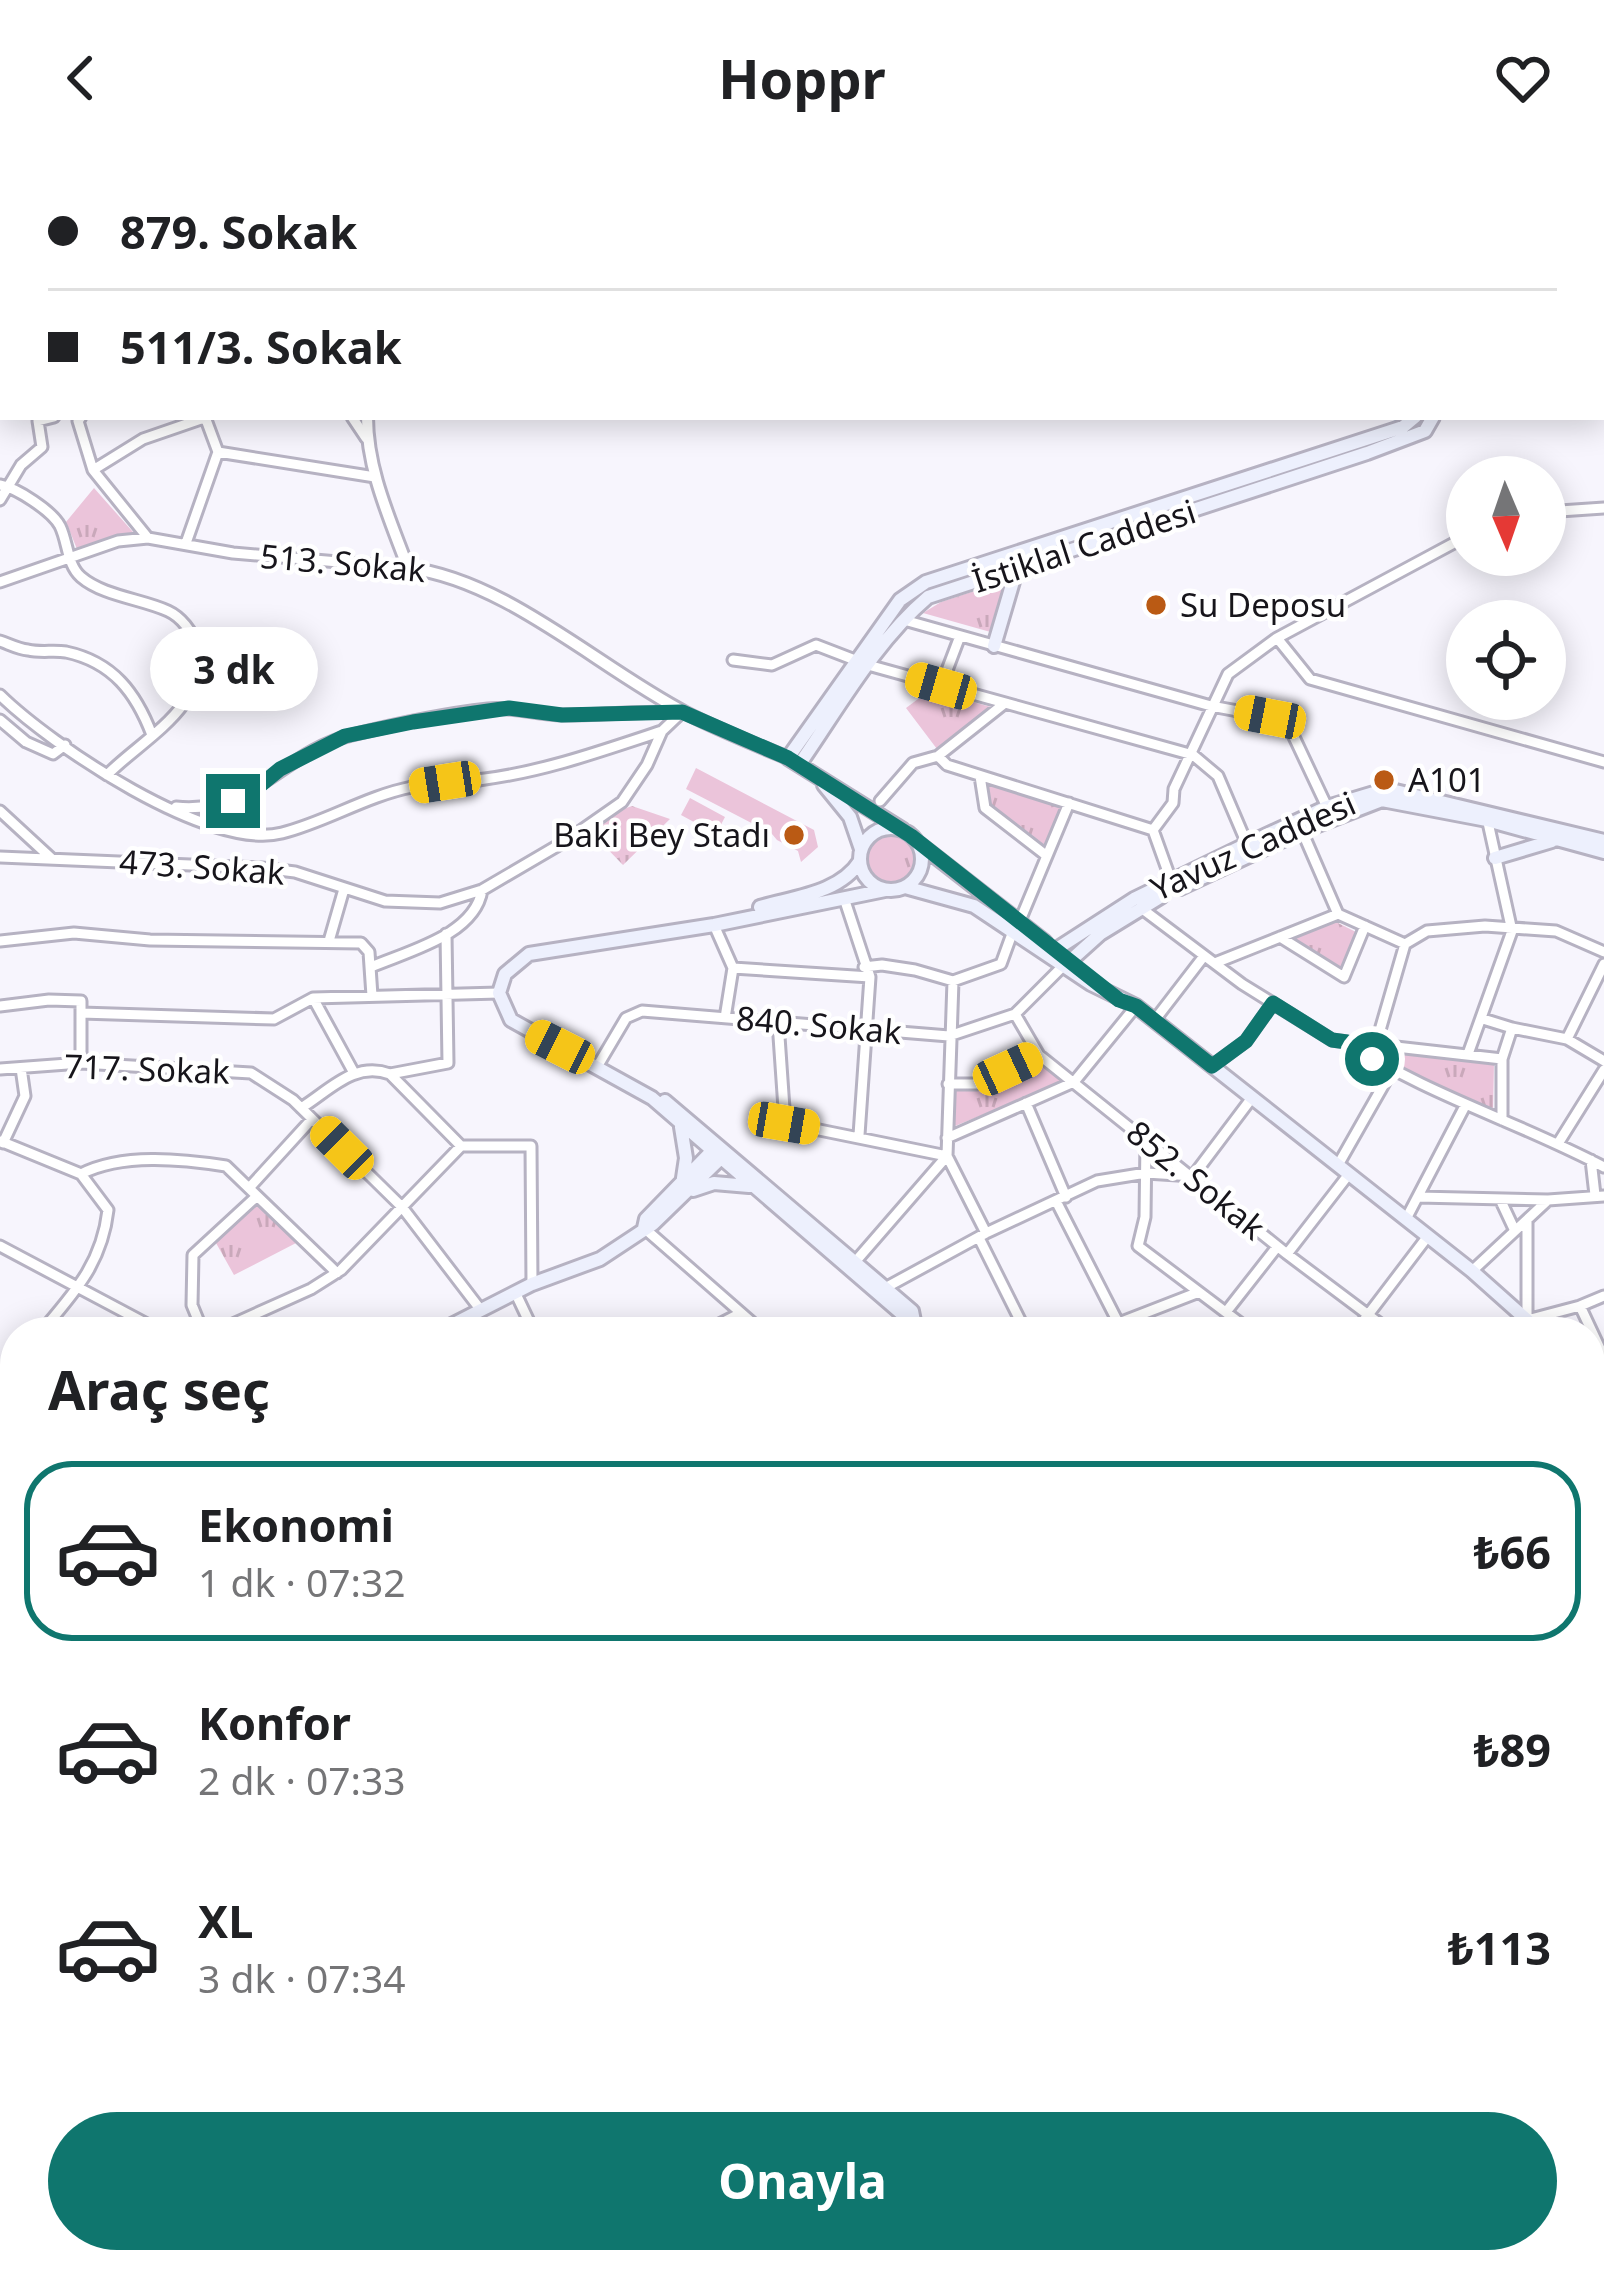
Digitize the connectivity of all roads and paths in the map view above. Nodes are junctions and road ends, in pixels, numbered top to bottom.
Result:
1 (46, 420) edge
2 (80, 420) edge
3 (197, 420) edge
4 (206, 420) edge
5 (354, 420) edge
6 (368, 420) edge
7 (1411, 420) edge
8 (1430, 420) edge
9 (366, 438) junction
10 (218, 452) junction
11 (93, 470) junction
12 (375, 477) junction
13 (6, 486) edge
14 (0, 500) edge
15 (1604, 508) edge
16 (1566, 511) edge
17 (148, 538) junction
18 (186, 543) junction
19 (1446, 547) edge
20 (69, 556) junction
21 (408, 568) junction
22 (1016, 568) junction
23 (0, 582) edge
24 (904, 620) junction
25 (960, 636) junction
26 (1277, 638) junction
27 (0, 641) edge
28 (994, 646) junction
29 (733, 660) dead end
30 (863, 662) junction
31 (941, 686) junction
32 (0, 695) edge
33 (1005, 704) junction
34 (1211, 706) junction
35 (682, 712) junction
36 (0, 720) edge
37 (662, 730) junction
38 (152, 735) junction
39 (65, 745) junction
40 (1193, 754) junction
41 (938, 756) junction
42 (794, 762) junction
43 (1604, 762) edge
44 (107, 775) junction
45 (980, 776) junction
46 (880, 801) dead end
47 (1069, 803) junction
48 (165, 806) junction
49 (1327, 807) junction
50 (0, 811) edge
51 (1487, 816) junction
52 (903, 830) junction
53 (1153, 830) junction
54 (1301, 831) junction
55 (1556, 839) junction
56 (1604, 841) edge
57 (918, 843) junction
58 (1246, 844) junction
59 (1604, 852) edge
60 (860, 856) junction
61 (1047, 856) junction
62 (0, 857) edge
63 (1496, 858) junction
64 (51, 859) junction
65 (1172, 883) junction
66 (905, 887) junction
67 (344, 889) junction
68 (482, 890) junction
69 (885, 890) junction
70 (844, 898) junction
71 (1139, 907) junction
72 (1338, 914) junction
73 (742, 918) junction
74 (1011, 923) junction
75 (714, 925) junction
76 (1365, 926) junction
77 (1512, 931) junction
78 (446, 934) junction
79 (1280, 937) junction
80 (0, 940) edge
81 (329, 941) junction
82 (1406, 944) junction
83 (1052, 952) junction
84 (1604, 952) edge
85 (1204, 956) junction
86 (1067, 963) junction
87 (1215, 963) junction
88 (1604, 964) edge
89 (371, 968) junction
90 (733, 968) junction
91 (867, 972) junction
92 (1051, 978) junction
93 (953, 981) junction
94 (446, 993) junction
95 (500, 993) junction
96 (372, 996) junction
97 (313, 998) junction
98 (1273, 1003) junction
99 (0, 1006) edge
100 (1136, 1006) junction
101 (80, 1007) junction
102 (1015, 1015) junction
103 (725, 1018) junction
104 (1483, 1019) junction
105 (1154, 1021) junction
106 (778, 1022) junction
107 (1512, 1028) junction
108 (866, 1029) junction
109 (950, 1036) junction
110 (1568, 1039) junction
111 (1347, 1042) junction
112 (1376, 1044) junction
113 (1039, 1054) junction
114 (1468, 1054) junction
115 (1502, 1059) junction
116 (81, 1063) junction
117 (1604, 1065) edge
118 (597, 1066) junction
119 (1212, 1066) junction
120 (21, 1067) junction
121 (0, 1069) edge
122 (1392, 1070) junction
123 (354, 1073) junction
124 (390, 1074) junction
125 (1074, 1082) junction
126 (948, 1084) junction
127 (652, 1098) junction
128 (1251, 1099) junction
129 (1026, 1103) junction
130 (1465, 1106) junction
131 (301, 1108) junction
132 (313, 1119) junction
133 (1502, 1120) junction
134 (680, 1126) junction
135 (859, 1135) junction
136 (947, 1138) junction
137 (1146, 1139) junction
138 (1, 1142) edge
139 (1559, 1142) junction
140 (461, 1146) junction
141 (718, 1152) junction
142 (947, 1156) junction
143 (1591, 1160) junction
144 (1604, 1167) edge
145 (1343, 1169) junction
146 (1146, 1173) junction
147 (81, 1174) junction
148 (1193, 1176) junction
149 (685, 1186) junction
150 (750, 1186) junction
151 (253, 1192) junction
152 (1600, 1196) edge
153 (1418, 1197) junction
154 (1061, 1199) junction
155 (1500, 1199) junction
156 (1548, 1200) junction
157 (402, 1207) junction
158 (1406, 1219) junction
159 (1527, 1220) junction
160 (644, 1228) junction
161 (1515, 1231) junction
162 (983, 1235) junction
163 (1428, 1236) junction
164 (0, 1246) edge
165 (1277, 1246) junction
166 (1287, 1255) junction
167 (855, 1262) junction
168 (1472, 1270) junction
169 (337, 1273) junction
170 (532, 1284) junction
171 (79, 1287) junction
172 (885, 1288) junction
173 (1199, 1292) junction
174 (516, 1294) junction
175 (1604, 1295) edge
176 (1580, 1306) junction
177 (480, 1309) junction
178 (1226, 1312) junction
179 (741, 1313) junction
180 (1367, 1314) junction
181 (54, 1317) edge
182 (134, 1317) edge
183 (197, 1317) edge
184 (248, 1317) edge
185 (465, 1317) edge
186 (527, 1317) edge
187 (733, 1317) edge
188 (746, 1317) edge
189 (898, 1317) edge
190 (912, 1317) edge
191 (1019, 1317) edge
192 (1116, 1317) edge
193 (1145, 1317) edge
194 (1232, 1317) edge
195 (1365, 1317) edge
196 (1371, 1317) edge
197 (1521, 1317) edge
198 (1530, 1317) edge
199 (1552, 1317) edge
200 (1585, 1317) edge

1 - 13 street
2 - 11 street
3 - 11 street
4 - 10 street
5 - 9 street
6 - 9 street
7 - 30 main road, İstiklal Caddesi
8 - 22 main road, İstiklal Caddesi
9 - 12 street
10 - 12 street
10 - 18 street
11 - 17 street
12 - 21 street
13 - 14 street
13 - 20 street
15 - 16 street
17 - 18 street, 513. Sokak
17 - 20 street, 513. Sokak
18 - 21 street, 513. Sokak
19 - 26 street
20 - 23 street, 513. Sokak
20 - 38 street
21 - 35 street, 513. Sokak
22 - 24 main road, İstiklal Caddesi
22 - 28 main road
24 - 25 street
24 - 30 main road, İstiklal Caddesi
25 - 28 street
25 - 31 street
26 - 34 street
26 - 43 street
27 - 38 street
28 - 34 street
29 - 30 street
30 - 31 street
30 - 42 main road, İstiklal Caddesi
31 - 33 street
32 - 39 street
33 - 40 street
33 - 41 street
34 - 40 street
34 - 49 street
35 - 37 street, 473. Sokak
35 - 42 street, 513. Sokak
35 - 48 street
36 - 39 street
37 - 48 street
37 - 68 street, 473. Sokak
38 - 44 street
39 - 44 street
40 - 53 street
40 - 58 street
41 - 45 street
41 - 46 street
42 - 52 main road
42 - 60 main road
44 - 48 street
45 - 47 street
45 - 61 street
47 - 53 street
47 - 61 street
49 - 51 main road, Yavuz Caddesi
49 - 58 main road, Yavuz Caddesi
50 - 64 street
51 - 54 main road, Yavuz Caddesi
51 - 55 main road, Yavuz Caddesi
51 - 56 main road, Yavuz Caddesi
51 - 63 street
52 - 57 main road
52 - 60 main road
53 - 65 street
54 - 71 main road, Yavuz Caddesi
54 - 72 street
55 - 59 main road, Yavuz Caddesi
55 - 63 main road
57 - 66 main road
57 - 74 main road
58 - 65 main road, Yavuz Caddesi
60 - 69 main road
60 - 73 main road
61 - 74 street
62 - 64 street, 473. Sokak
63 - 77 street
64 - 67 street, 473. Sokak
65 - 83 main road, Yavuz Caddesi
66 - 69 main road
66 - 74 main road
67 - 68 street, 473. Sokak
67 - 81 street
68 - 78 street
69 - 70 main road
70 - 73 main road
70 - 91 street
71 - 85 street
71 - 86 main road, Yavuz Caddesi
72 - 76 street
72 - 79 street
73 - 75 main road
74 - 83 main road
74 - 93 street
75 - 90 street
75 - 95 main road
76 - 79 street
76 - 82 street
77 - 82 street
77 - 84 street
77 - 104 street
78 - 89 street
78 - 94 street
79 - 87 street
80 - 81 street
81 - 89 street
82 - 112 street
83 - 86 main road
83 - 92 street
85 - 87 street
85 - 105 street
86 - 92 street, 840. Sokak
86 - 100 main road
87 - 98 street
88 - 110 street
89 - 96 street
90 - 91 street
90 - 103 street
91 - 93 street
91 - 108 street
92 - 102 street, 840. Sokak
93 - 109 street
94 - 95 street
94 - 96 street
94 - 124 street
95 - 118 main road
96 - 97 street
97 - 101 street
97 - 123 street
98 - 111 street
98 - 119 street
99 - 101 street
100 - 105 main road
100 - 125 street
101 - 116 street
102 - 109 street, 840. Sokak
102 - 113 street, 852. Sokak
103 - 106 street, 840. Sokak
103 - 118 street, 840. Sokak
104 - 107 street
104 - 114 street
105 - 119 main road
106 - 108 street, 840. Sokak
106 - 135 street
107 - 110 street
107 - 115 street
108 - 109 street, 840. Sokak
108 - 135 street
109 - 126 street
110 - 117 street
111 - 112 street
111 - 122 street
112 - 114 street
113 - 125 street, 852. Sokak
113 - 126 street
114 - 115 street
115 - 133 street
116 - 120 street, 717. Sokak
116 - 131 street, 717. Sokak
117 - 139 street
118 - 127 main road
119 - 128 main road
120 - 121 street, 717. Sokak
120 - 138 street
122 - 130 street
122 - 145 street
123 - 124 street
123 - 131 street
124 - 140 street
125 - 129 street
125 - 137 street, 852. Sokak
126 - 136 street
127 - 134 main road
127 - 141 main road
128 - 145 main road
128 - 148 street
129 - 136 street
129 - 154 street
130 - 133 street
130 - 153 street
131 - 132 street, 717. Sokak
132 - 151 street
132 - 157 street, 717. Sokak
133 - 139 street
134 - 141 main road
134 - 149 main road
135 - 142 street
136 - 142 street
137 - 146 street
137 - 148 street, 852. Sokak
138 - 147 street
139 - 143 street
140 - 157 street
140 - 170 street
141 - 149 main road
141 - 150 main road
141 - 167 main road
142 - 162 street
142 - 167 street
143 - 144 street
143 - 152 street
145 - 158 main road
145 - 166 street
146 - 148 street
146 - 154 street
146 - 173 street
147 - 151 street
147 - 171 street
148 - 165 street, 852. Sokak
149 - 150 main road
149 - 160 main road
150 - 189 main road
151 - 169 street
151 - 183 street
152 - 156 street
153 - 155 street
153 - 158 street
154 - 162 street
154 - 192 street
155 - 156 street
155 - 161 street
156 - 159 street
157 - 169 street
157 - 177 street, 717. Sokak
158 - 163 main road
159 - 161 street
159 - 198 street
160 - 170 main road
160 - 179 street
161 - 168 street
162 - 172 street
162 - 191 street
163 - 168 main road
163 - 180 street
164 - 171 street
165 - 166 street, 852. Sokak
165 - 178 street
166 - 180 street, 852. Sokak
167 - 172 main road
168 - 197 main road
169 - 184 street
170 - 174 main road
171 - 181 street
171 - 182 street
172 - 190 main road
173 - 178 street
173 - 193 street
174 - 177 main road
174 - 186 street
175 - 176 street
176 - 199 street
176 - 200 street
177 - 185 main road
178 - 194 street
179 - 187 street
179 - 188 street
180 - 195 street
180 - 196 street, 852. Sokak

